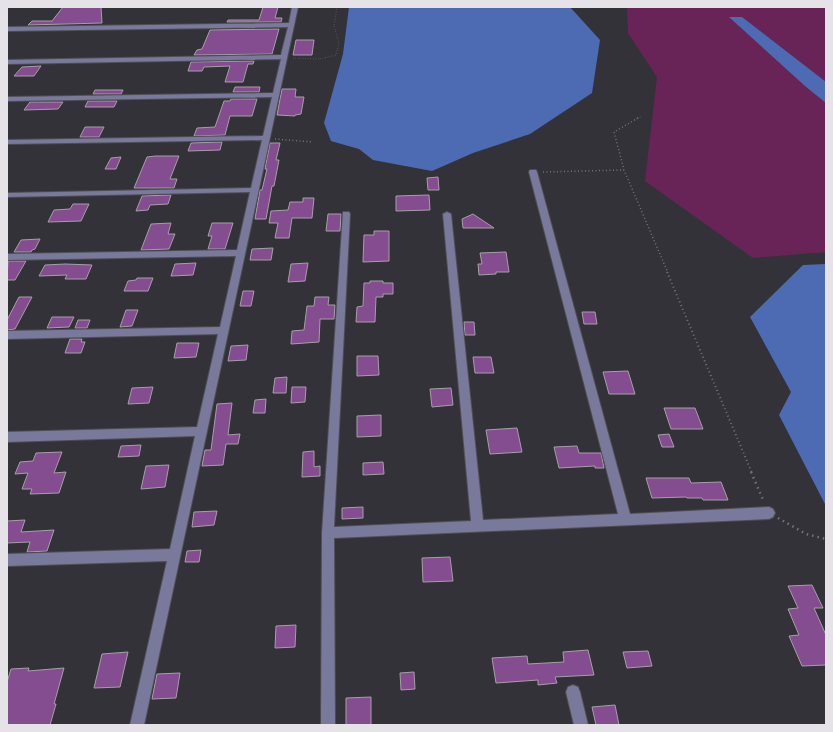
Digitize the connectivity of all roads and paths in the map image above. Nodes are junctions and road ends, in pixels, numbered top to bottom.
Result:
1 (295, 7) edge
2 (337, 7) edge
3 (291, 25) junction
4 (7, 29) edge
5 (284, 57) junction
6 (7, 62) edge
7 (276, 95) junction
8 (7, 99) edge
9 (643, 116) dead end
10 (266, 138) junction
11 (7, 142) edge
12 (313, 142) dead end
13 (624, 170) junction
14 (533, 172) joint
15 (255, 190) junction
16 (7, 195) edge
17 (346, 214) dead end
18 (447, 214) dead end
19 (241, 253) junction
20 (7, 257) edge
21 (224, 330) junction
22 (7, 335) edge
23 (202, 431) junction
24 (7, 437) edge
25 (769, 513) junction
26 (626, 520) junction
27 (478, 526) junction
28 (328, 533) junction
29 (826, 539) edge
30 (174, 555) junction
31 (7, 560) edge
32 (573, 692) dead end
33 (137, 725) edge
34 (328, 725) edge
35 (581, 725) edge

1 - 3 street
2 - 5 path
3 - 4 street
3 - 5 street
5 - 6 street
5 - 7 street
7 - 8 street
7 - 10 street
9 - 13 path
10 - 11 street
10 - 12 path
10 - 15 street
13 - 14 path
13 - 25 path
14 - 26 street
15 - 16 street
15 - 19 street
17 - 28 street
18 - 27 street
19 - 20 street
19 - 21 street
21 - 22 street
21 - 23 street
23 - 24 street
23 - 30 street
25 - 26 street
25 - 29 path
26 - 27 street
27 - 28 street
28 - 34 street
30 - 31 street
30 - 33 street
32 - 35 street

